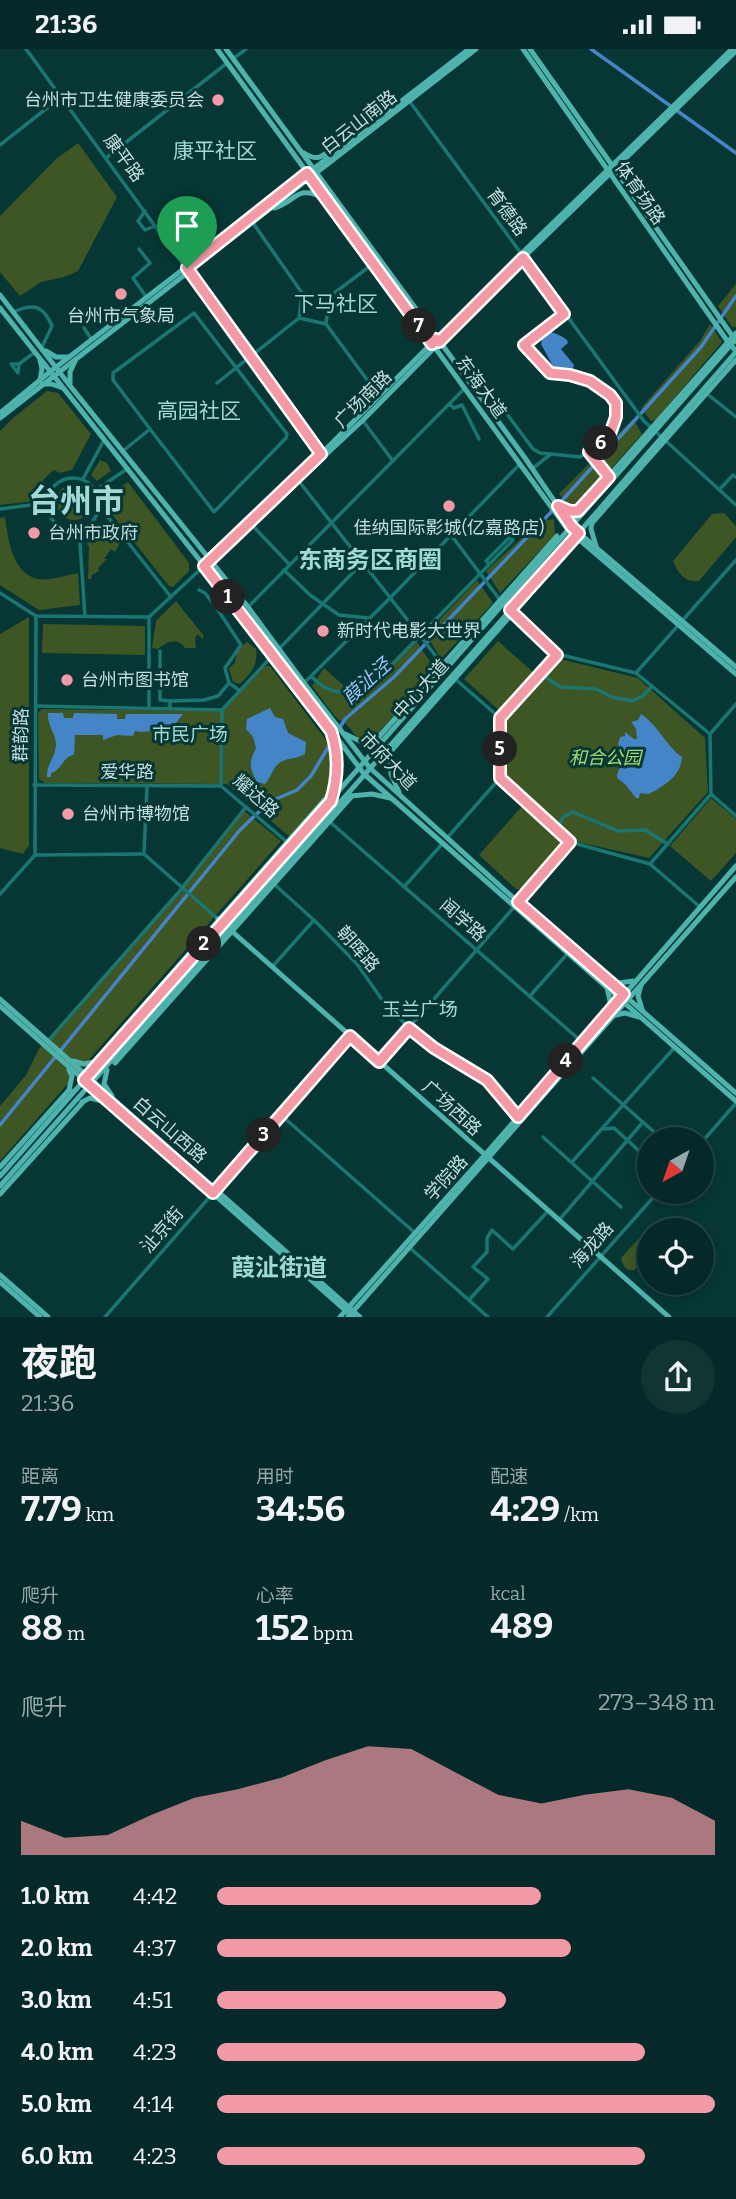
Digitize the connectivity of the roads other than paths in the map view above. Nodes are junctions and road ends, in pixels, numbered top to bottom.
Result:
1 (26, 49) edge
2 (217, 49) edge
3 (226, 49) edge
4 (246, 49) edge
5 (469, 49) edge
6 (476, 49) edge
7 (523, 49) edge
8 (530, 49) edge
9 (734, 50) edge
10 (233, 58) junction
11 (227, 63) junction
12 (61, 97) junction
13 (408, 99) junction
14 (0, 145) edge
15 (341, 147) junction
16 (299, 150) junction
17 (106, 158) junction
18 (612, 170) junction
19 (315, 171) junction
20 (309, 176) junction
21 (326, 199) junction
22 (271, 208) junction
23 (145, 211) junction
24 (253, 223) junction
25 (155, 226) junction
26 (139, 249) dead end
27 (521, 256) junction
28 (374, 263) junction
29 (188, 270) junction
30 (302, 293) junction
31 (0, 295) edge
32 (329, 297) junction
33 (148, 298) junction
34 (0, 308) edge
35 (13, 312) junction
36 (564, 314) junction
37 (299, 318) junction
38 (326, 324) junction
39 (84, 328) dead end
40 (92, 340) junction
41 (733, 340) edge
42 (435, 343) junction
43 (42, 348) junction
44 (736, 351) edge
45 (37, 354) junction
46 (250, 355) junction
47 (69, 357) junction
48 (78, 357) junction
49 (736, 360) edge
50 (19, 364) dead end
51 (235, 367) junction
52 (55, 371) junction
53 (692, 381) junction
54 (41, 382) junction
55 (217, 383) dead end
56 (484, 383) dead end
57 (68, 388) junction
58 (464, 389) junction
59 (690, 391) junction
60 (704, 392) junction
61 (380, 397) junction
62 (449, 404) junction
63 (499, 404) junction
64 (490, 411) junction
65 (0, 416) edge
66 (736, 417) edge
67 (361, 419) junction
68 (150, 429) junction
69 (653, 431) junction
70 (479, 439) dead end
71 (662, 439) junction
72 (104, 440) junction
73 (123, 451) junction
74 (588, 452) junction
75 (321, 454) junction
76 (551, 454) junction
77 (393, 461) junction
78 (520, 464) junction
79 (532, 468) junction
80 (127, 469) junction
81 (735, 474) edge
82 (610, 478) junction
83 (83, 479) junction
84 (298, 479) junction
85 (96, 490) junction
86 (719, 490) junction
87 (617, 491) junction
88 (47, 503) junction
89 (555, 503) junction
90 (736, 505) edge
91 (100, 507) junction
92 (0, 509) edge
93 (598, 509) junction
94 (559, 515) junction
95 (331, 521) junction
96 (592, 523) junction
97 (252, 524) junction
98 (570, 528) junction
99 (79, 529) junction
100 (577, 534) junction
101 (451, 535) junction
102 (557, 536) junction
103 (553, 548) junction
104 (568, 548) junction
105 (595, 550) junction
106 (211, 560) junction
107 (736, 560) edge
108 (362, 563) junction
109 (289, 564) junction
110 (489, 564) junction
111 (204, 566) junction
112 (284, 570) junction
113 (482, 575) junction
114 (199, 590) dead end
115 (0, 593) edge
116 (171, 597) junction
117 (390, 598) junction
118 (230, 600) junction
119 (502, 602) junction
120 (321, 604) junction
121 (248, 607) junction
122 (218, 610) junction
123 (512, 611) junction
124 (36, 616) junction
125 (85, 616) junction
126 (149, 617) junction
127 (369, 618) junction
128 (681, 624) junction
129 (419, 635) junction
130 (289, 637) junction
131 (295, 645) dead end
132 (160, 651) dead end
133 (276, 651) junction
134 (557, 655) junction
135 (444, 667) junction
136 (736, 667) edge
137 (540, 673) junction
138 (636, 673) junction
139 (736, 674) edge
140 (311, 676) junction
141 (454, 677) junction
142 (229, 683) junction
143 (304, 683) junction
144 (652, 686) junction
145 (239, 690) junction
146 (170, 701) junction
147 (736, 704) edge
148 (36, 706) junction
149 (149, 707) junction
150 (170, 708) junction
151 (222, 709) junction
152 (500, 718) junction
153 (341, 731) junction
154 (391, 733) junction
155 (709, 734) junction
156 (376, 740) junction
157 (394, 740) junction
158 (338, 743) junction
159 (391, 751) junction
160 (365, 761) junction
161 (359, 768) junction
162 (370, 768) junction
163 (364, 774) junction
164 (500, 778) junction
165 (34, 785) junction
166 (147, 786) junction
167 (221, 786) junction
168 (335, 788) junction
169 (400, 795) junction
170 (710, 795) junction
171 (352, 796) junction
172 (393, 799) junction
173 (331, 801) junction
174 (337, 805) junction
175 (246, 807) junction
176 (736, 816) edge
177 (327, 820) junction
178 (557, 830) junction
179 (445, 841) junction
180 (570, 842) junction
181 (289, 844) junction
182 (668, 844) junction
183 (144, 854) junction
184 (34, 855) junction
185 (650, 864) junction
186 (736, 866) edge
187 (736, 877) edge
188 (272, 882) junction
189 (404, 887) junction
190 (183, 888) junction
191 (0, 894) edge
192 (516, 904) junction
193 (700, 907) junction
194 (314, 920) junction
195 (220, 921) junction
196 (230, 930) junction
197 (477, 950) junction
198 (568, 953) junction
199 (272, 967) junction
200 (639, 980) junction
201 (609, 985) junction
202 (530, 996) junction
203 (624, 998) junction
204 (0, 999) edge
205 (0, 1006) edge
206 (609, 1015) junction
207 (643, 1015) junction
208 (409, 1028) junction
209 (350, 1036) junction
210 (48, 1042) junction
211 (582, 1042) junction
212 (675, 1047) junction
213 (54, 1051) junction
214 (103, 1058) junction
215 (65, 1060) junction
216 (111, 1062) junction
217 (379, 1062) junction
218 (93, 1063) junction
219 (106, 1073) junction
220 (593, 1077) dead end
221 (85, 1079) junction
222 (92, 1084) junction
223 (70, 1089) junction
224 (736, 1093) edge
225 (66, 1100) junction
226 (83, 1102) junction
227 (736, 1102) edge
228 (116, 1105) junction
229 (624, 1105) junction
230 (70, 1108) junction
231 (281, 1115) junction
232 (518, 1117) junction
233 (643, 1122) junction
234 (649, 1127) edge
235 (714, 1128) edge
236 (603, 1129) junction
237 (543, 1137) dead end
238 (628, 1140) junction
239 (637, 1149) edge
240 (485, 1157) junction
241 (572, 1162) junction
242 (0, 1167) edge
243 (0, 1176) edge
244 (593, 1181) junction
245 (0, 1186) edge
246 (214, 1191) junction
247 (0, 1194) edge
248 (646, 1204) edge
249 (621, 1207) dead end
250 (548, 1212) junction
251 (558, 1221) junction
252 (415, 1233) junction
253 (409, 1247) junction
254 (600, 1257) junction
255 (0, 1275) edge
256 (0, 1282) edge
257 (469, 1300) junction
258 (350, 1313) edge
259 (40, 1317) edge
260 (48, 1317) edge
261 (104, 1317) edge
262 (340, 1317) edge
263 (360, 1317) edge
264 (488, 1317) edge
265 (547, 1317) edge
266 (669, 1317) edge

1 - 12 street, 康平路
2 - 11 main road, 东海大道
3 - 10 main road, 东海大道
4 - 10 street
5 - 13 main road, 白云山南路
6 - 13 main road, 白云山南路
7 - 18 main road, 体育场路
8 - 18 main road
9 - 18 main road, 广场南路
10 - 16 main road, 东海大道
11 - 17 street
11 - 20 main road, 东海大道
12 - 14 street
12 - 17 street, 康平路
13 - 15 main road, 白云山南路
13 - 19 main road, 白云山南路
13 - 27 street, 育德路
15 - 16 main road
15 - 19 main road, 白云山南路
16 - 19 main road, 东海大道
17 - 23 street, 康平路
18 - 27 main road, 广场南路
18 - 41 main road
18 - 41 main road, 体育场路
19 - 20 main road, 白云山南路
19 - 42 main road, 东海大道
20 - 21 main road, 东海大道
20 - 22 main road, 白云山南路
20 - 29 main road, 白云山南路
21 - 22 main road
21 - 28 main road, 东海大道
22 - 24 main road, 白云山南路
23 - 25 street, 康平路
23 - 25 street
24 - 29 main road, 白云山南路
24 - 30 street
25 - 29 street, 康平路
26 - 33 street
27 - 36 street, 育德路
27 - 42 main road, 广场南路
28 - 32 street
28 - 42 main road, 东海大道
29 - 33 main road, 白云山南路
29 - 46 street, 康平路
29 - 48 main road, 白云山南路
30 - 32 street
30 - 37 street
31 - 35 main road, 市府大道
32 - 38 street
33 - 40 main road, 白云山南路
34 - 45 main road, 市府大道
35 - 43 main road, 市府大道
35 - 43 street
36 - 69 street, 育德路
36 - 74 street
37 - 38 street
37 - 46 street
38 - 61 street
39 - 40 street
40 - 47 main road, 白云山南路
41 - 44 main road, 体育场路
41 - 53 main road
41 - 59 main road
42 - 58 main road, 东海大道
42 - 61 main road, 广场南路
42 - 64 main road, 东海大道
42 - 67 main road, 广场南路
43 - 47 main road
43 - 52 main road, 市府大道
44 - 60 main road
45 - 50 street
45 - 52 main road, 市府大道
45 - 54 main road
46 - 51 street
46 - 75 street, 康平路
47 - 52 main road, 白云山南路
48 - 52 main road, 白云山南路
48 - 57 main road
49 - 60 main road
51 - 55 street
51 - 68 street
51 - 68 street
52 - 54 main road
52 - 57 main road, 市府大道
53 - 59 main road
53 - 69 main road
54 - 57 main road
54 - 65 main road
56 - 63 street
57 - 72 main road, 市府大道
57 - 73 main road, 市府大道
58 - 62 street
58 - 78 main road, 东海大道
59 - 69 main road
60 - 66 street
60 - 71 main road
60 - 71 main road
61 - 67 main road, 广场南路
62 - 70 street
62 - 77 street
63 - 64 street
63 - 76 street
64 - 79 main road, 东海大道
67 - 75 main road, 广场南路
67 - 77 street
67 - 84 main road, 广场南路
68 - 73 street
69 - 71 street
69 - 82 main road
71 - 86 street
71 - 87 main road
72 - 80 main road, 市府大道
72 - 83 street
73 - 106 main road, 市府大道
74 - 76 street
74 - 82 street
75 - 84 main road, 广场南路
76 - 79 street
77 - 95 street
78 - 89 main road, 东海大道
78 - 101 street
79 - 89 main road, 东海大道
80 - 85 street
80 - 111 main road, 市府大道
81 - 86 street
82 - 89 main road
82 - 98 main road
83 - 85 street
83 - 88 street
84 - 95 street
84 - 97 main road, 广场南路
84 - 106 main road, 广场南路
85 - 91 street
86 - 90 street
87 - 93 main road
87 - 96 main road
88 - 92 street
88 - 99 street
89 - 94 main road, 东海大道
89 - 98 main road, 东海大道
91 - 99 street
91 - 116 street
93 - 96 main road
93 - 100 main road
94 - 98 main road, 东海大道
94 - 102 main road
95 - 108 street
95 - 109 street
96 - 105 main road
97 - 106 main road, 广场南路
97 - 109 street
98 - 100 main road, 东海大道
98 - 103 main road
99 - 125 street
100 - 104 main road
100 - 105 main road, 东海大道
101 - 113 street
101 - 117 street
102 - 103 main road
102 - 119 main road
103 - 119 main road
104 - 105 main road
104 - 123 main road
105 - 128 main road, 东海大道
106 - 111 main road, 广场南路
106 - 121 main road, 市府大道
107 - 128 street
108 - 117 street
108 - 120 street
109 - 112 street
110 - 110 street
110 - 113 street
111 - 116 street
111 - 118 main road, 市府大道
112 - 120 street
112 - 121 street
113 - 119 street
113 - 129 street
114 - 122 street
115 - 124 street
116 - 126 street
117 - 127 street
117 - 129 street
118 - 122 street
118 - 133 main road, 市府大道
119 - 135 main road
120 - 127 street
120 - 130 street
121 - 133 main road, 市府大道
122 - 142 street
123 - 134 street
123 - 141 main road
124 - 125 street
124 - 148 street, 群韵路
125 - 126 street
126 - 149 street
127 - 140 street
128 - 136 main road, 东海大道
128 - 138 street
128 - 139 main road, 东海大道
129 - 135 street
129 - 140 street
130 - 131 street
130 - 133 street
132 - 146 street
133 - 143 main road, 市府大道
133 - 145 street
133 - 158 main road, 市府大道
134 - 137 street
134 - 138 street
135 - 154 main road, 中心大道
135 - 156 main road
137 - 144 street
137 - 152 street
138 - 144 street
140 - 143 street
141 - 152 street
141 - 157 main road, 中心大道
141 - 159 main road
142 - 145 street
142 - 146 street
143 - 153 main road, 市府大道
144 - 155 street
145 - 151 street
146 - 150 street
147 - 155 street
148 - 149 street
148 - 165 street, 群韵路
149 - 150 street
150 - 151 street
151 - 167 street, 耀达路
152 - 164 street
153 - 156 main road
153 - 160 main road, 市府大道
154 - 156 main road
154 - 160 main road, 中心大道
155 - 170 street
157 - 159 main road
157 - 162 main road, 中心大道
158 - 161 main road, 市府大道
158 - 168 main road
159 - 169 main road
160 - 161 main road, 中心大道
160 - 162 main road, 市府大道
161 - 163 main road, 市府大道
161 - 173 main road, 中心大道
162 - 163 main road, 中心大道
162 - 169 main road, 市府大道
163 - 172 main road, 市府大道
163 - 174 main road, 中心大道
164 - 178 street
164 - 179 street
165 - 166 street, 爱华路
165 - 184 street, 群韵路
166 - 167 street, 爱华路
166 - 183 street
167 - 175 street, 耀达路
168 - 173 main road
168 - 181 main road
169 - 179 main road, 市府大道
170 - 176 street
170 - 182 street
171 - 172 main road
171 - 174 main road
171 - 177 main road
172 - 179 main road, 市府大道
173 - 181 main road, 中心大道
174 - 177 main road, 中心大道
175 - 181 street, 耀达路
175 - 190 street
177 - 188 main road
177 - 189 street, 闻学路
178 - 180 street
178 - 182 street
179 - 189 street
179 - 192 main road, 市府大道
180 - 185 street
180 - 192 street
181 - 195 main road, 中心大道
182 - 185 street
183 - 184 street
183 - 190 street
184 - 191 street
185 - 193 street
186 - 193 main road, 学院路
187 - 200 main road, 学院路
188 - 194 street, 朝晖路
188 - 196 main road
189 - 197 street, 闻学路
190 - 195 street
190 - 210 street
192 - 197 street
192 - 198 main road, 市府大道
192 - 201 main road, 市府大道
193 - 200 main road, 学院路
194 - 199 street
194 - 208 street, 朝晖路
195 - 196 main road, 广场西路
195 - 214 main road, 中心大道
195 - 218 main road
196 - 199 main road, 广场西路
196 - 216 main road
196 - 219 main road
197 - 202 street, 闻学路
197 - 208 street
198 - 201 main road, 市府大道
198 - 202 street
199 - 209 main road, 广场西路
200 - 201 main road
200 - 203 main road, 学院路
200 - 207 main road
201 - 203 main road, 市府大道
201 - 206 main road
202 - 211 street, 闻学路
203 - 206 main road, 学院路
203 - 207 main road, 市府大道
204 - 210 main road, 白云山西路
205 - 213 main road, 白云山西路
206 - 207 main road
206 - 211 main road, 学院路
206 - 240 main road, 学院路
207 - 212 main road, 市府大道
207 - 224 main road, 市府大道
208 - 217 street
208 - 232 street, 朝晖路
209 - 217 main road, 广场西路
209 - 231 street, 沚京街
210 - 213 main road, 白云山西路
211 - 232 main road, 学院路
212 - 227 main road, 市府大道
212 - 229 street
213 - 215 main road, 白云山西路
214 - 218 main road, 中心大道
214 - 221 main road, 中心大道
215 - 218 main road
215 - 221 main road, 白云山西路
215 - 223 main road
216 - 219 main road
216 - 222 main road
217 - 240 main road, 广场西路
219 - 228 main road, 白云山西路
220 - 229 street
221 - 222 main road, 白云山西路
221 - 225 main road, 中心大道
222 - 228 main road, 白云山西路
222 - 230 main road
223 - 225 main road, 中心大道
223 - 242 main road
225 - 243 main road, 中心大道
226 - 228 main road
226 - 230 main road
226 - 247 main road
227 - 235 street
228 - 246 main road, 白云山西路
229 - 233 street
229 - 236 street
230 - 245 main road
231 - 246 street, 沚京街
231 - 252 street
232 - 240 main road, 学院路
233 - 234 street
233 - 238 street
236 - 238 street
236 - 241 street
237 - 241 street
238 - 239 street
238 - 244 street
240 - 250 main road, 广场西路
240 - 252 main road, 学院路
240 - 253 main road, 学院路
241 - 244 street
244 - 249 street
244 - 251 street
246 - 258 main road, 白云山西路
246 - 261 street, 沚京街
248 - 254 street, 海龙路
250 - 251 main road, 广场西路
250 - 257 street
251 - 254 main road, 广场西路
252 - 258 main road, 学院路
253 - 257 street
253 - 258 main road, 学院路
254 - 265 street, 海龙路
254 - 266 main road, 广场西路
255 - 260 main road
256 - 259 main road
257 - 264 street
258 - 262 main road, 学院路
258 - 263 main road, 白云山西路

